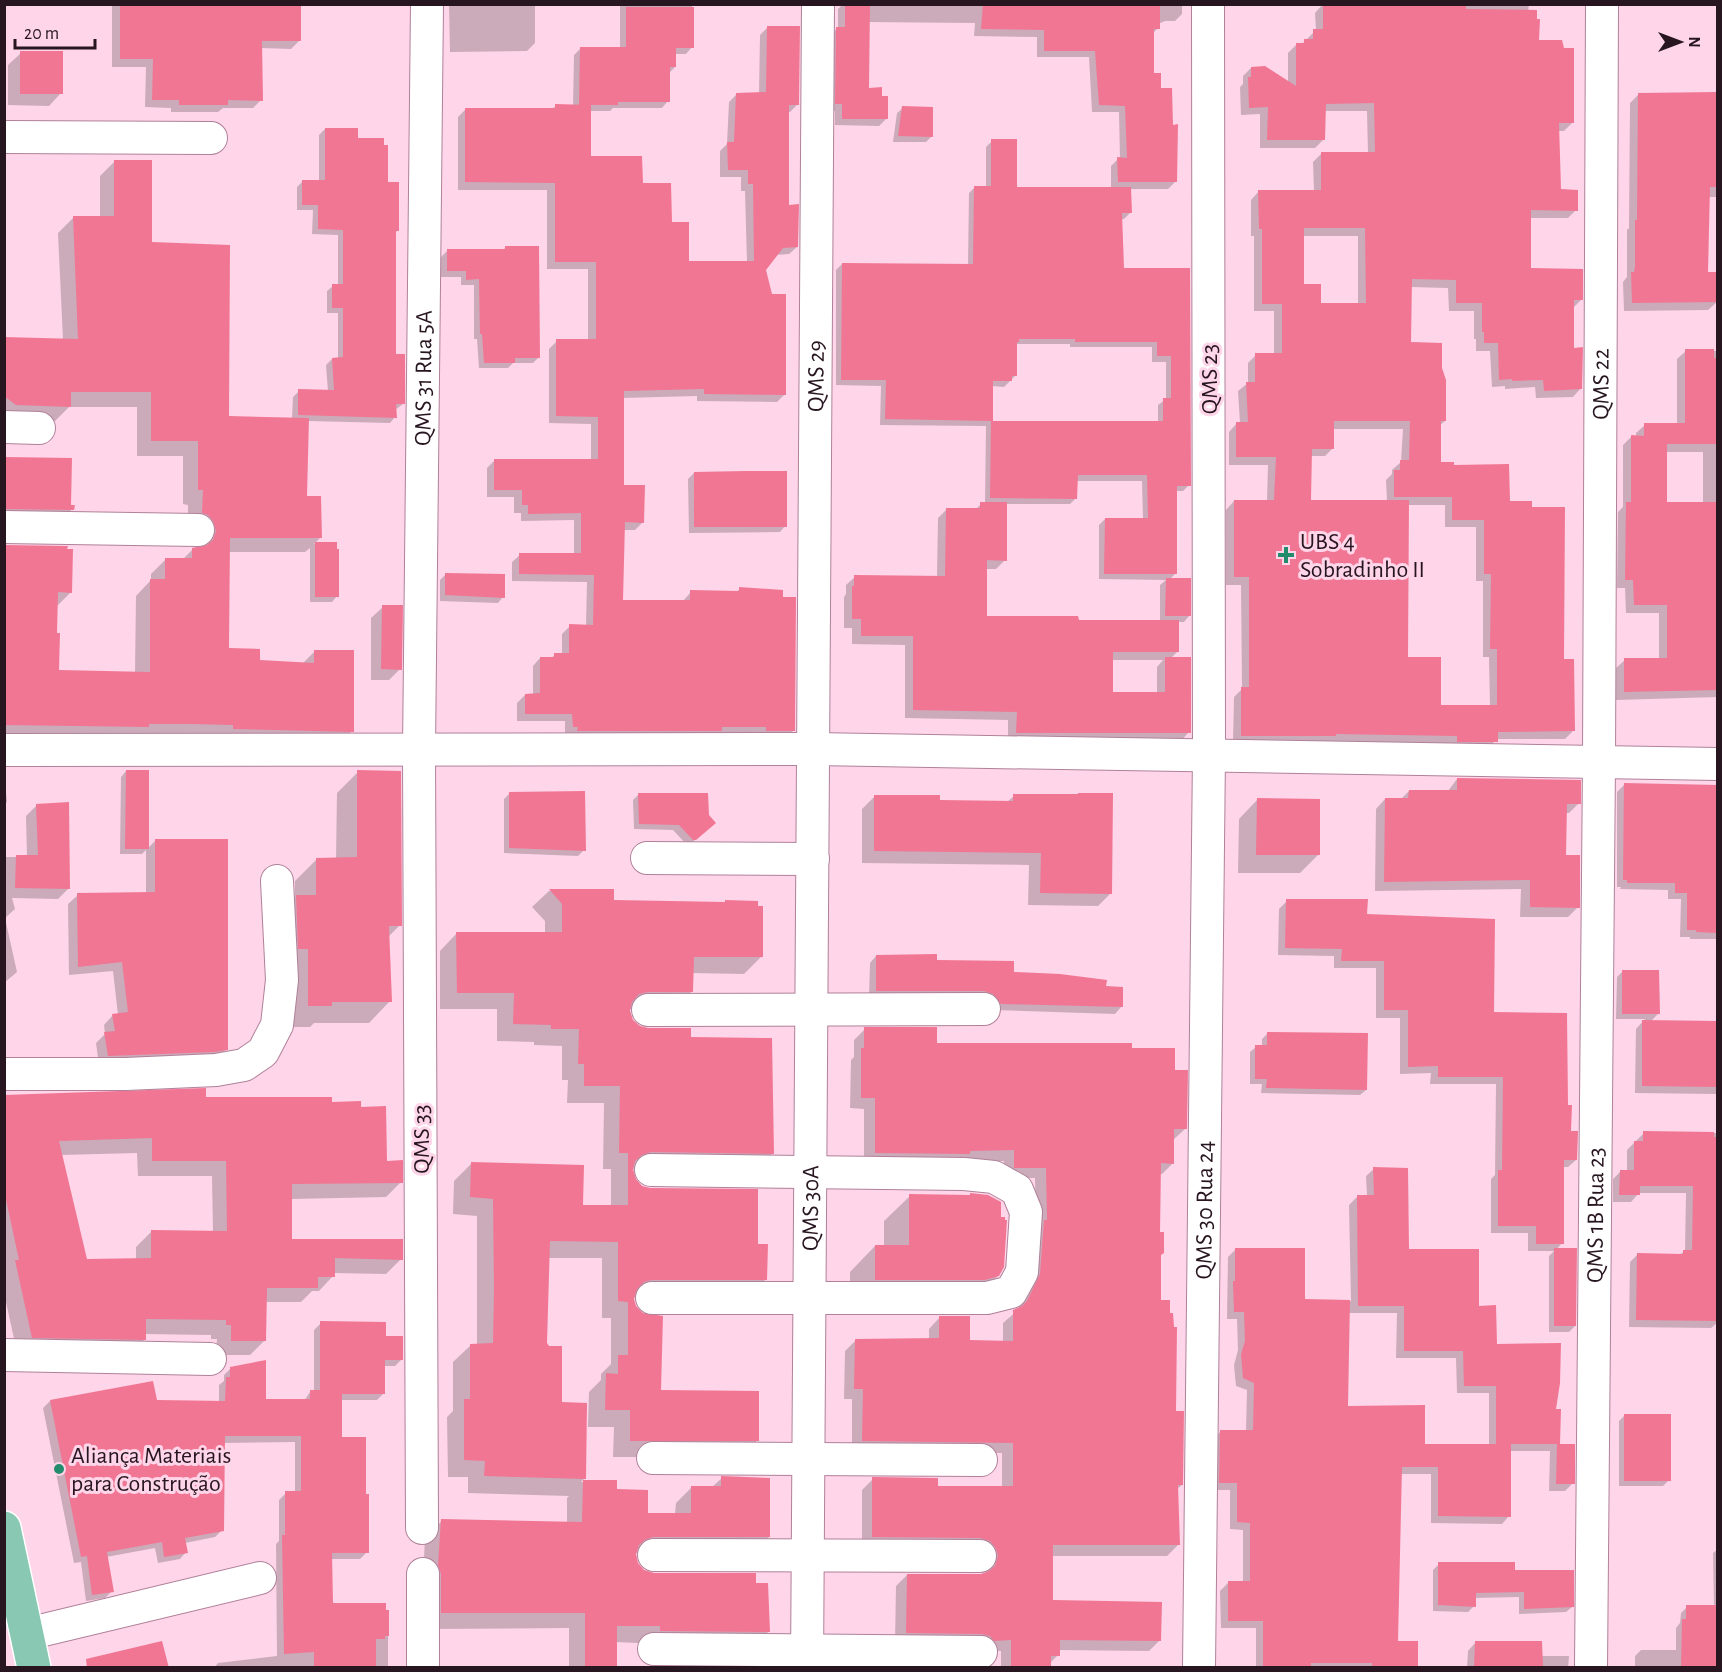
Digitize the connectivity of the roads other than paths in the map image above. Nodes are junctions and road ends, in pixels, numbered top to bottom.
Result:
1 (427, 4) edge
2 (818, 4) edge
3 (1208, 4) edge
4 (1602, 4) edge
5 (4, 138) edge
6 (211, 138) dead end
7 (4, 427) edge
8 (39, 428) dead end
9 (4, 527) edge
10 (198, 530) dead end
11 (813, 749) junction
12 (4, 750) edge
13 (419, 750) junction
14 (1209, 754) junction
15 (1599, 763) junction
16 (1718, 764) edge
17 (647, 858) dead end
18 (813, 859) junction
19 (277, 881) dead end
20 (984, 1009) dead end
21 (648, 1010) dead end
22 (812, 1011) junction
23 (4, 1074) edge
24 (651, 1170) dead end
25 (811, 1173) junction
26 (652, 1299) dead end
27 (810, 1299) junction
28 (4, 1355) edge
29 (210, 1359) dead end
30 (653, 1458) dead end
31 (809, 1458) junction
32 (981, 1460) dead end
33 (4, 1528) edge
34 (422, 1528) dead end
35 (654, 1555) dead end
36 (808, 1556) junction
37 (980, 1556) dead end
38 (423, 1574) dead end
39 (260, 1578) dead end
40 (27, 1634) junction
41 (654, 1649) dead end
42 (981, 1652) dead end
43 (807, 1659) edge
44 (34, 1668) edge
45 (423, 1668) edge
46 (1199, 1668) edge
47 (1591, 1668) edge

1 - 13 street, QMS 31 Rua 5A
2 - 11 street, QMS 29
3 - 14 street, QMS 23
4 - 15 street, QMS 22
5 - 6 street
7 - 8 street
9 - 10 street
11 - 13 street
11 - 14 street
11 - 18 street, QMS 30A
12 - 13 street
13 - 34 street, QMS 33
14 - 15 street
14 - 46 street, QMS 30 Rua 24
15 - 16 street
15 - 47 street, QMS 1B Rua 23
17 - 18 street
18 - 22 street, QMS 30A
19 - 23 street
20 - 22 street
21 - 22 street
22 - 25 street, QMS 30A
24 - 25 street
25 - 27 street, QMS 30A
25 - 27 street
26 - 27 street
27 - 31 street, QMS 30A
28 - 29 street
30 - 31 street
31 - 32 street
31 - 36 street, QMS 30A
33 - 40 main road
35 - 36 street
36 - 37 street
36 - 43 street, QMS 30A
38 - 45 street
39 - 40 street
40 - 44 main road
41 - 43 street
42 - 43 street

